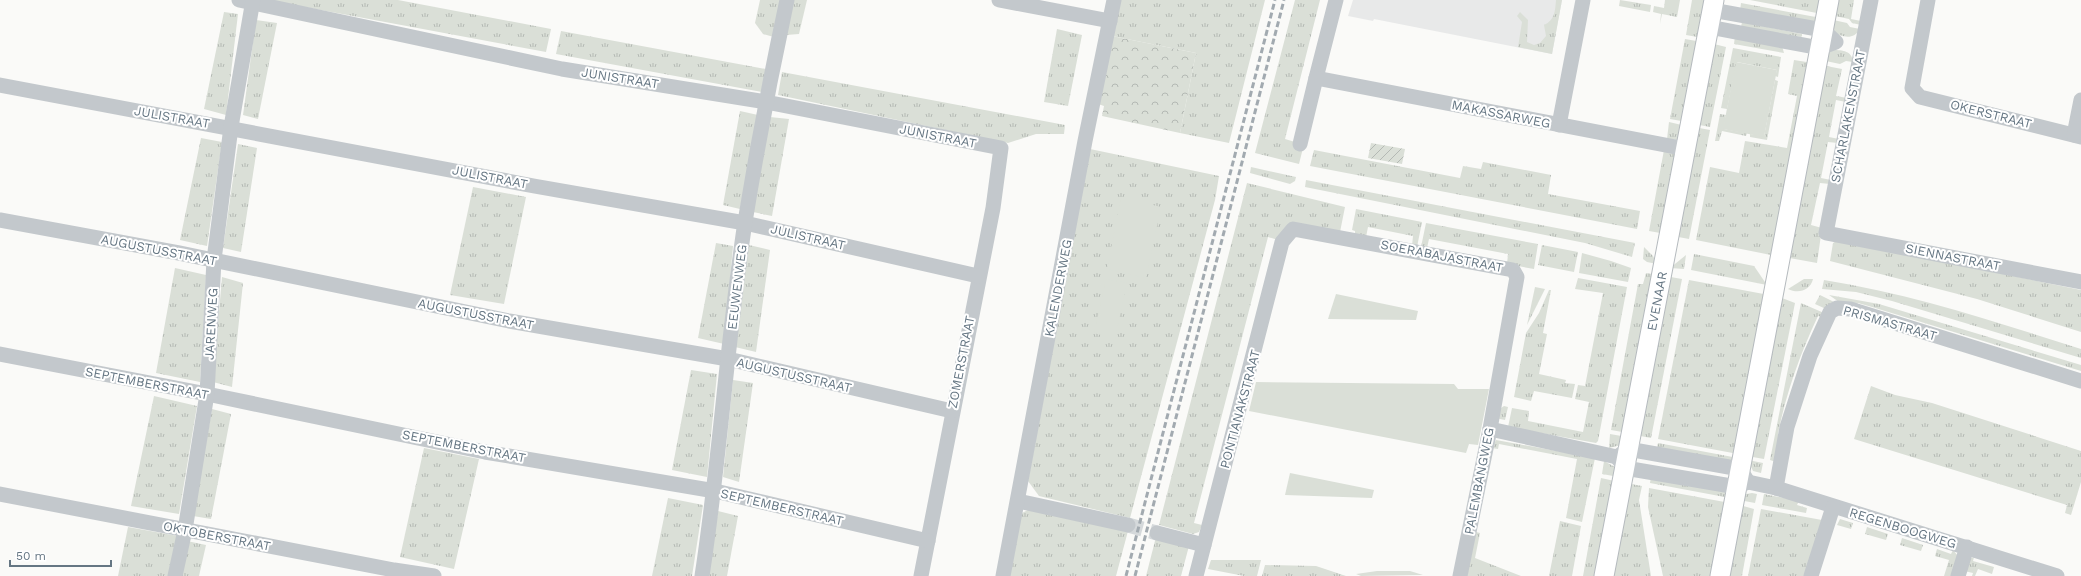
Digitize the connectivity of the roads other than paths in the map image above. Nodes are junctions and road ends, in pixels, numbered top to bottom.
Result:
1 (787, 0) edge
2 (999, 0) edge
3 (1114, 0) edge
4 (1336, 0) edge
5 (1583, 0) edge
6 (1829, 0) edge
7 (1871, 0) edge
8 (1928, 0) edge
9 (248, 1) edge
10 (1028, 3) edge
11 (1712, 12) edge
12 (1110, 21) junction
13 (1826, 40) junction
14 (1861, 46) junction
15 (1316, 78) junction
16 (0, 85) edge
17 (2081, 100) edge
18 (766, 102) junction
19 (1559, 125) junction
20 (231, 127) junction
21 (2078, 136) edge
22 (1300, 144) dead end
23 (1002, 148) joint
24 (1686, 149) junction
25 (0, 220) edge
26 (745, 223) junction
27 (1826, 233) joint
28 (1282, 242) joint
29 (214, 260) junction
30 (978, 276) junction
31 (2081, 282) edge
32 (0, 354) edge
33 (728, 359) junction
34 (2081, 381) edge
35 (1497, 386) joint
36 (207, 394) junction
37 (952, 411) junction
38 (1490, 430) junction
39 (1623, 458) junction
40 (1742, 479) junction
41 (1776, 488) junction
42 (715, 491) junction
43 (0, 494) edge
44 (1018, 501) junction
45 (1833, 507) junction
46 (1128, 525) tunnel mouth
47 (185, 530) junction
48 (1158, 533) tunnel mouth
49 (928, 541) junction
50 (1204, 545) junction
51 (1967, 547) junction
52 (175, 576) edge
53 (434, 576) edge
54 (702, 576) edge
55 (921, 576) edge
56 (1003, 576) edge
57 (1196, 576) edge
58 (1460, 576) edge
59 (1604, 576) edge
60 (1720, 576) edge
61 (1810, 576) edge
62 (1958, 576) edge
63 (2058, 576) edge

1 - 18 street, EEUWENWEG
2 - 10 street
3 - 12 street, KALENDERWEG
4 - 15 street
5 - 19 street
6 - 13 main road
7 - 14 street, SCHARLAKENSTRAAT
8 - 21 street, OKERSTRAAT
9 - 18 street, JUNISTRAAT
9 - 20 street, JARENWEG
10 - 12 street
11 - 13 street, EVENAAR
11 - 24 main road, EVENAAR
12 - 44 street, KALENDERWEG
13 - 14 street, EVENAAR
13 - 40 main road
14 - 27 street, SCHARLAKENSTRAAT
15 - 19 street, MAKASSARWEG
15 - 22 street
16 - 20 street, JULISTRAAT
17 - 21 street, OKERSTRAAT
18 - 23 street, JUNISTRAAT
18 - 26 street, EEUWENWEG
19 - 24 street, MAKASSARWEG
20 - 26 street, JULISTRAAT
20 - 29 street, JARENWEG
23 - 30 street, ZOMERSTRAAT
24 - 39 main road, EVENAAR
25 - 29 street, AUGUSTUSSTRAAT
26 - 30 street, JULISTRAAT
26 - 33 street, EEUWENWEG
27 - 31 street, SIENNASTRAAT
28 - 35 street, SOERABAJASTRAAT
28 - 50 street, PONTIANAKSTRAAT
29 - 33 street, AUGUSTUSSTRAAT
29 - 36 street, JARENWEG
30 - 37 street, ZOMERSTRAAT
32 - 36 street, SEPTEMBERSTRAAT
33 - 37 street, AUGUSTUSSTRAAT
33 - 42 street, EEUWENWEG
34 - 41 street, PRISMASTRAAT
35 - 38 street, PALEMBANGWEG
36 - 42 street, SEPTEMBERSTRAAT
36 - 47 street, JARENWEG
37 - 49 street, ZOMERSTRAAT
38 - 39 street, REGENBOOGWEG
38 - 58 street, PALEMBANGWEG
39 - 40 street, REGENBOOGWEG
39 - 59 main road, EVENAAR
40 - 41 street, REGENBOOGWEG
40 - 60 main road
41 - 45 street, REGENBOOGWEG
42 - 49 street, SEPTEMBERSTRAAT
42 - 54 street, EEUWENWEG
43 - 47 street, OKTOBERSTRAAT
44 - 46 street
44 - 56 street, KALENDERWEG
45 - 51 street, REGENBOOGWEG
45 - 61 street
47 - 52 street, JARENWEG
47 - 53 street, OKTOBERSTRAAT
48 - 50 street
49 - 55 street, ZOMERSTRAAT
50 - 57 street, PONTIANAKSTRAAT
51 - 62 street
51 - 63 street, REGENBOOGWEG

